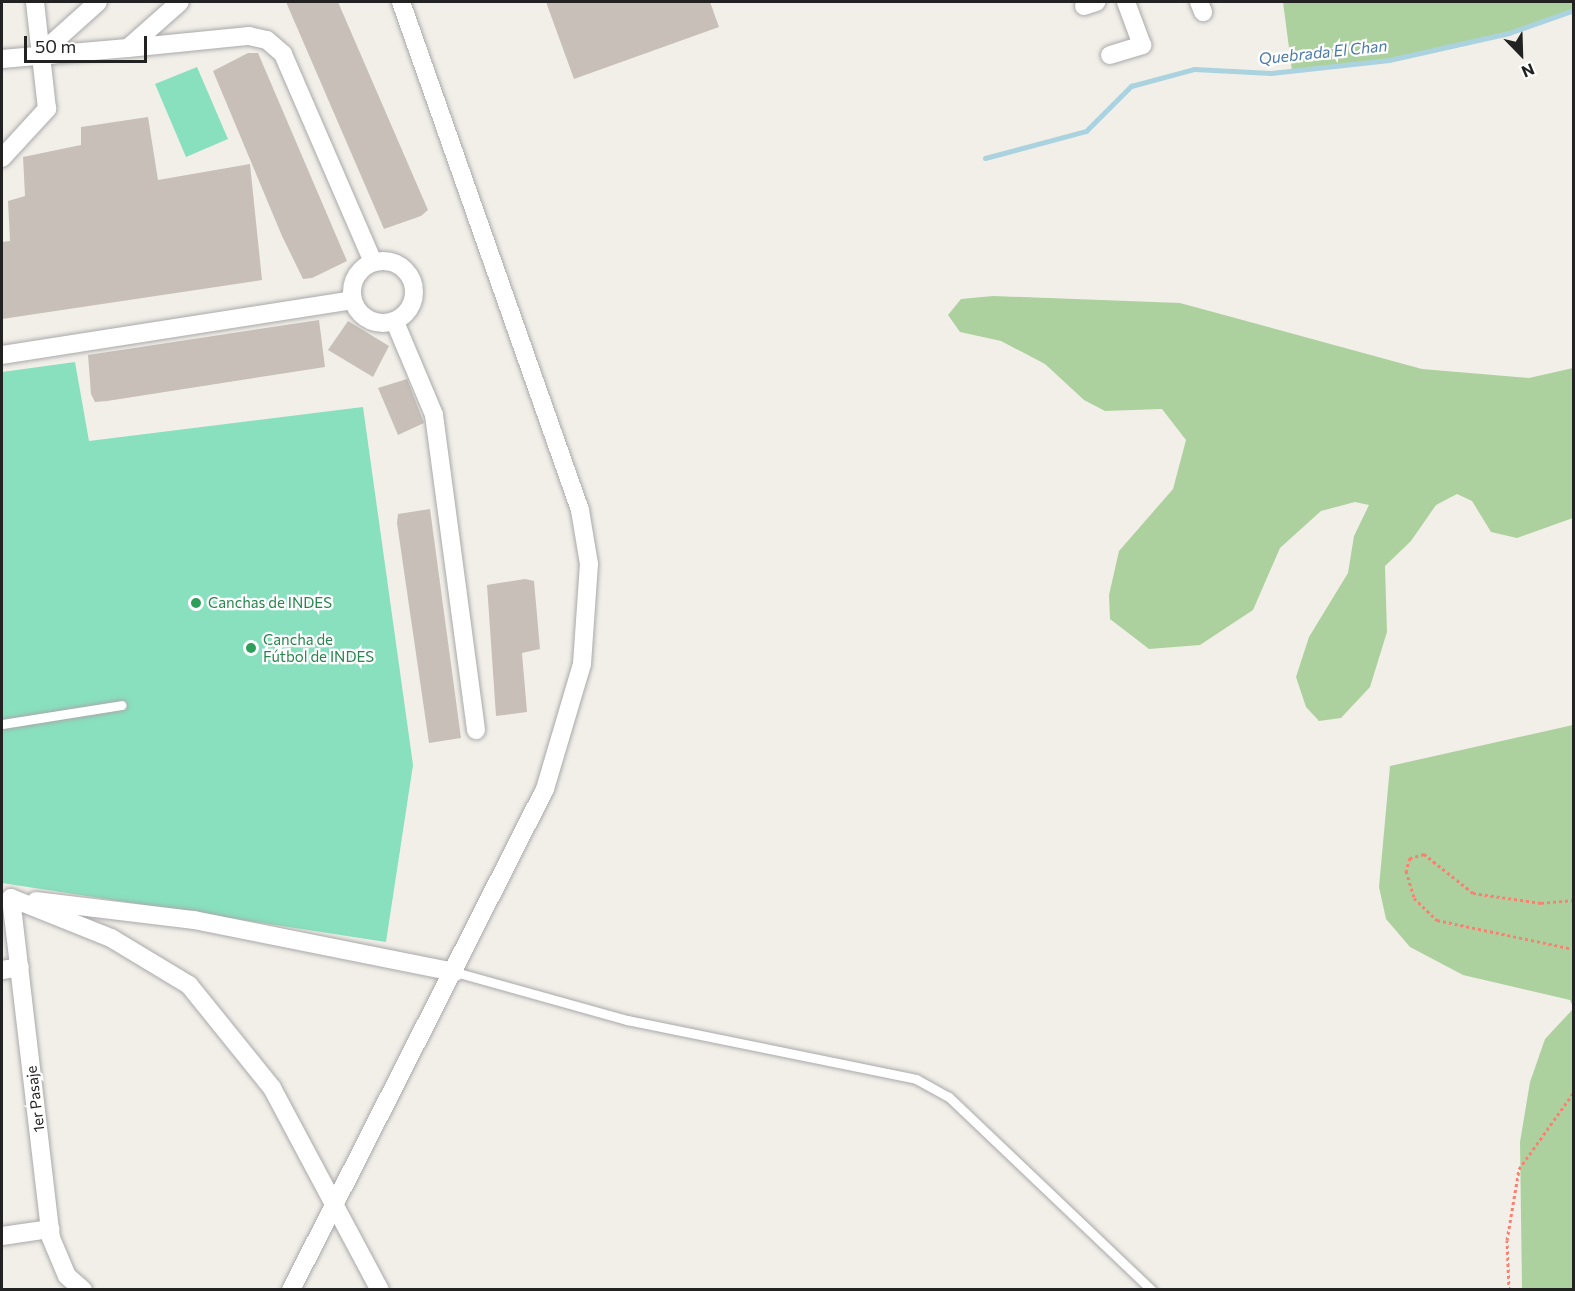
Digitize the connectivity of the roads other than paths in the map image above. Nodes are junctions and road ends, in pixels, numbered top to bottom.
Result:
1 (35, 2) edge
2 (98, 2) edge
3 (180, 2) edge
4 (401, 2) edge
5 (1126, 2) edge
6 (128, 48) junction
7 (39, 55) junction
8 (1110, 55) dead end
9 (2, 59) edge
10 (2, 158) edge
11 (373, 262) junction
12 (352, 300) junction
13 (395, 321) junction
14 (2, 355) edge
15 (122, 705) dead end
16 (2, 724) edge
17 (476, 730) dead end
18 (6, 898) edge
19 (20, 967) junction
20 (2, 970) edge
21 (455, 972) junction
22 (336, 1204) junction
23 (50, 1229) junction
24 (2, 1236) edge
25 (83, 1290) edge
26 (291, 1290) edge
27 (380, 1290) edge
28 (1152, 1290) edge

1 - 7 street
2 - 7 street
3 - 6 street
4 - 21 street
5 - 8 street
6 - 7 street
6 - 11 street
7 - 9 street
7 - 10 street
11 - 12 street
11 - 13 street
12 - 13 street
12 - 14 street
13 - 17 street
15 - 16 lane
18 - 19 street, 1er Pasaje
18 - 21 street
18 - 22 street
19 - 20 street
19 - 23 street, 1er Pasaje
21 - 22 street
21 - 28 lane
22 - 26 street
22 - 27 street
23 - 24 street
23 - 25 street, 1er Pasaje

